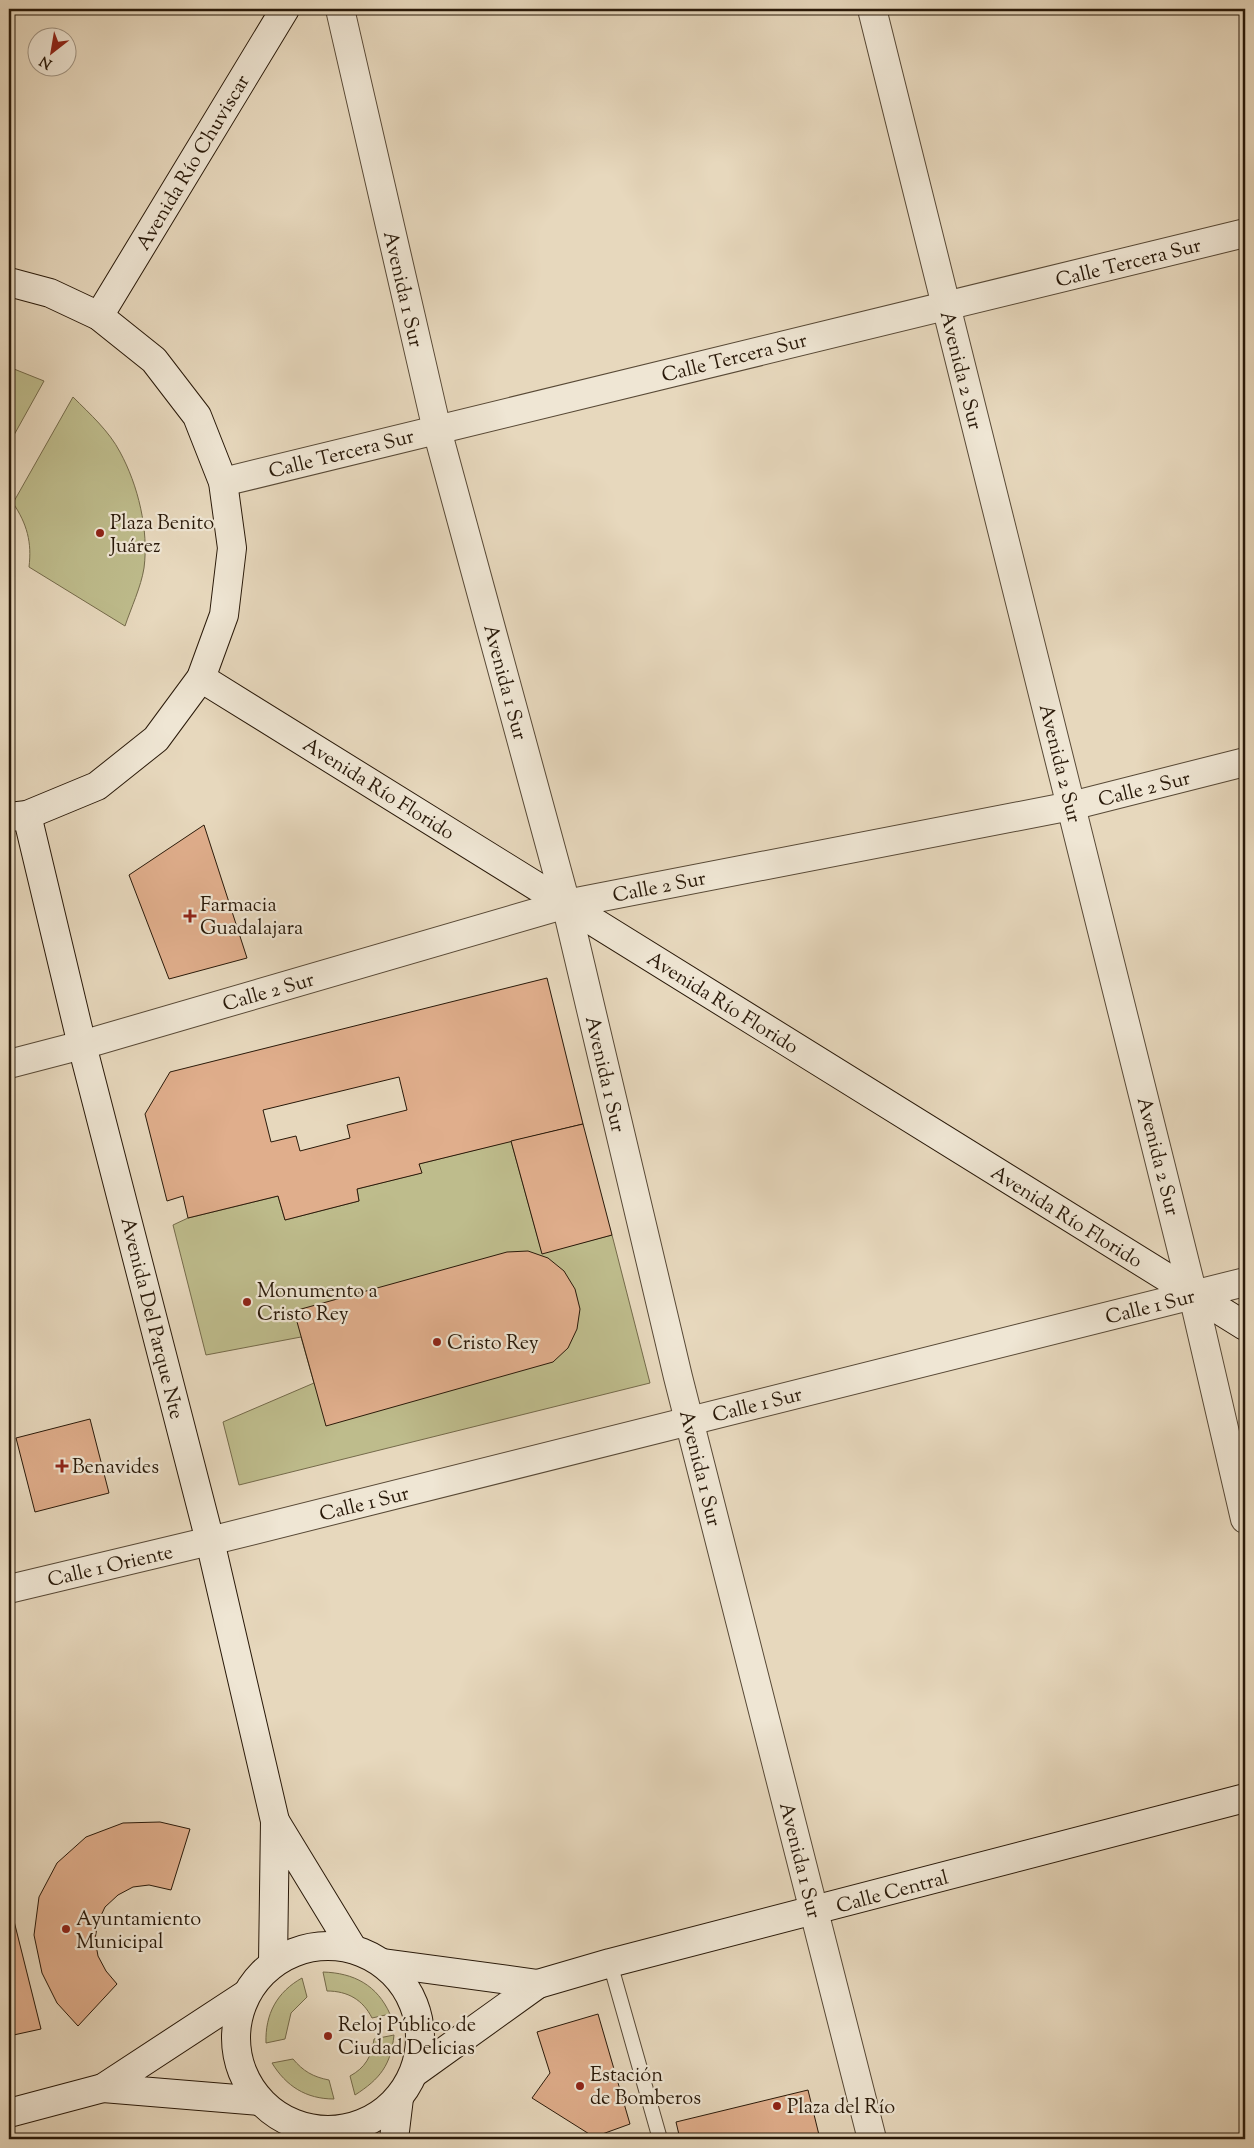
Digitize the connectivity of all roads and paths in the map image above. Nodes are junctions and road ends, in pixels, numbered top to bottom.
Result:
1 (285, 9) edge
2 (340, 9) edge
3 (872, 9) edge
4 (1245, 233) edge
5 (9, 282) edge
6 (946, 306) junction
7 (99, 316) junction
8 (437, 430) junction
9 (223, 482) junction
10 (201, 678) junction
11 (1245, 762) edge
12 (1071, 806) junction
13 (18, 816) edge
14 (566, 904) junction
15 (82, 1045) junction
16 (9, 1064) edge
17 (1245, 1282) edge
18 (1194, 1295) junction
19 (1245, 1326) edge
20 (689, 1421) junction
21 (1245, 1519) edge
22 (210, 1541) junction
23 (9, 1588) edge
24 (1245, 1798) edge
25 (275, 1821) junction
26 (814, 1911) junction
27 (353, 1949) junction
28 (273, 1962) junction
29 (382, 1963) junction
30 (610, 1963) junction
31 (538, 1984) junction
32 (245, 1995) junction
33 (414, 2073) junction
34 (103, 2088) junction
35 (399, 2098) junction
36 (260, 2101) junction
37 (9, 2113) edge
38 (292, 2129) edge
39 (394, 2139) edge
40 (660, 2139) edge
41 (872, 2139) edge

1 - 7 street, Avenida Río Chuviscar
2 - 8 street, Avenida 1 Sur
3 - 6 street, Avenida 2 Sur
4 - 6 street, Calle Tercera Sur
5 - 7 street
6 - 8 street, Calle Tercera Sur
6 - 12 street, Avenida 2 Sur
7 - 9 street
8 - 9 street, Calle Tercera Sur
8 - 14 street, Avenida 1 Sur
9 - 10 street
10 - 13 street
10 - 14 street, Avenida Río Florido
11 - 12 street, Calle 2 Sur
12 - 14 street, Calle 2 Sur
12 - 18 street, Avenida 2 Sur
13 - 15 street, Avenida Del Parque Nte
14 - 15 street, Calle 2 Sur
14 - 18 street, Avenida Río Florido
14 - 20 street, Avenida 1 Sur
15 - 16 street, Calle 2 Sur
15 - 22 street, Avenida Del Parque Nte
17 - 18 street, Calle 1 Sur
18 - 19 street, Avenida Río Florido
18 - 20 street, Calle 1 Sur
18 - 21 street, Avenida 2 Sur
20 - 22 street, Calle 1 Sur
20 - 26 street, Avenida 1 Sur
22 - 23 street, Calle 1 Oriente
22 - 25 street, Avenida Del Parque Nte
24 - 26 street, Calle Central
25 - 27 street
25 - 28 street
26 - 30 street, Calle Central
26 - 41 street, Avenida 1 Sur
27 - 28 street
27 - 29 street
28 - 32 street
29 - 31 street
29 - 33 street
30 - 31 street, Calle Central
30 - 40 lane
31 - 33 street
32 - 34 street
32 - 36 street
33 - 35 street
34 - 36 street
34 - 37 street
35 - 38 street
35 - 39 street
36 - 38 street

